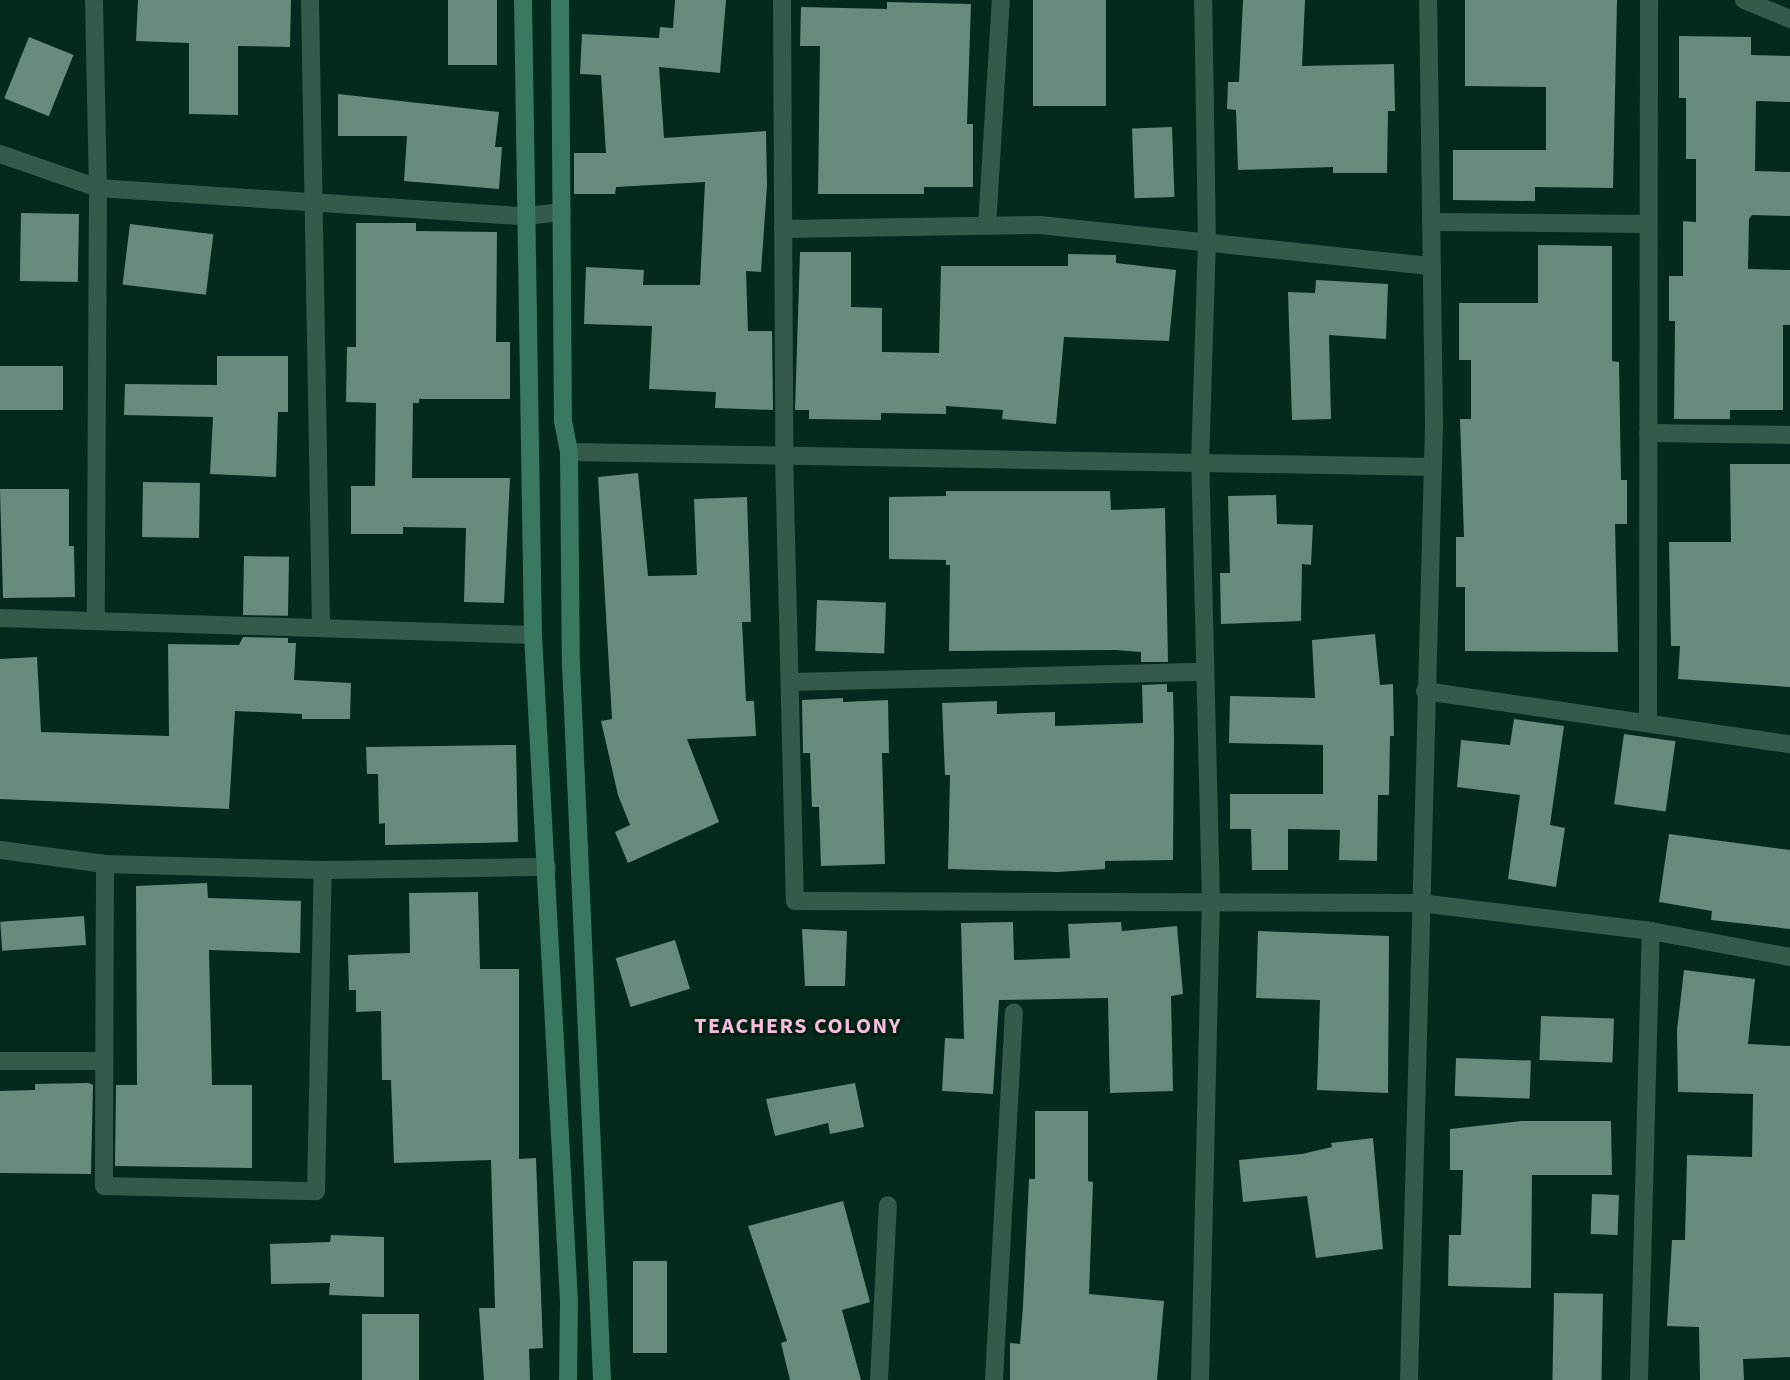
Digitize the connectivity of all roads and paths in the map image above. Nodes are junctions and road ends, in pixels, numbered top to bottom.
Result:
1 (94, 0) edge
2 (310, 0) edge
3 (523, 0) edge
4 (560, 0) edge
5 (782, 0) edge
6 (1001, 0) edge
7 (1203, 0) edge
8 (1428, 0) edge
9 (1649, 0) edge
10 (1744, 0) edge
11 (1790, 19) edge
12 (0, 154) edge
13 (98, 188) junction
14 (312, 203) junction
15 (562, 212) junction
16 (525, 216) junction
17 (1431, 222) junction
18 (1648, 224) junction
19 (987, 226) junction
20 (783, 229) junction
21 (1207, 243) junction
22 (1432, 266) junction
23 (1648, 433) junction
24 (1790, 435) edge
25 (569, 452) junction
26 (784, 455) junction
27 (1200, 463) junction
28 (1433, 467) junction
29 (0, 618) edge
30 (96, 621) junction
31 (321, 627) junction
32 (533, 635) junction
33 (1205, 672) junction
34 (790, 682) junction
35 (1425, 691) junction
36 (1647, 723) junction
37 (1790, 744) edge
38 (0, 850) edge
39 (105, 864) junction
40 (547, 867) junction
41 (323, 870) junction
42 (1211, 902) junction
43 (1419, 903) junction
44 (1651, 931) junction
45 (1790, 957) edge
46 (1014, 1012) dead end
47 (0, 1061) edge
48 (104, 1061) junction
49 (888, 1205) dead end
50 (568, 1380) edge
51 (602, 1380) edge
52 (879, 1380) edge
53 (994, 1380) edge
54 (1200, 1380) edge
55 (1409, 1380) edge
56 (1639, 1380) edge

1 - 13 street
2 - 14 street
3 - 16 street
4 - 15 street
5 - 20 street
6 - 19 street
7 - 21 street
8 - 17 street
9 - 18 street
10 - 11 street
12 - 13 street
13 - 14 street
13 - 30 street
14 - 16 street
14 - 31 street
15 - 16 street
15 - 25 street
16 - 32 street
17 - 18 street
17 - 22 street
18 - 23 street
19 - 20 street
19 - 21 street
20 - 26 street
21 - 22 street
21 - 27 street
22 - 28 street
23 - 24 street
23 - 36 street
25 - 26 street
25 - 51 street
26 - 27 street
26 - 34 street
27 - 28 street
27 - 33 street
28 - 35 street
29 - 30 street
30 - 31 street
31 - 32 street
32 - 40 street
33 - 34 street
33 - 42 street
34 - 42 street
35 - 36 street
35 - 43 street
36 - 37 street
38 - 39 street
39 - 41 street
39 - 48 street
40 - 41 street
40 - 50 street
41 - 48 street
42 - 43 street
42 - 54 street
43 - 44 street
43 - 55 street
44 - 45 street
44 - 56 street
46 - 53 street
47 - 48 street
49 - 52 street

